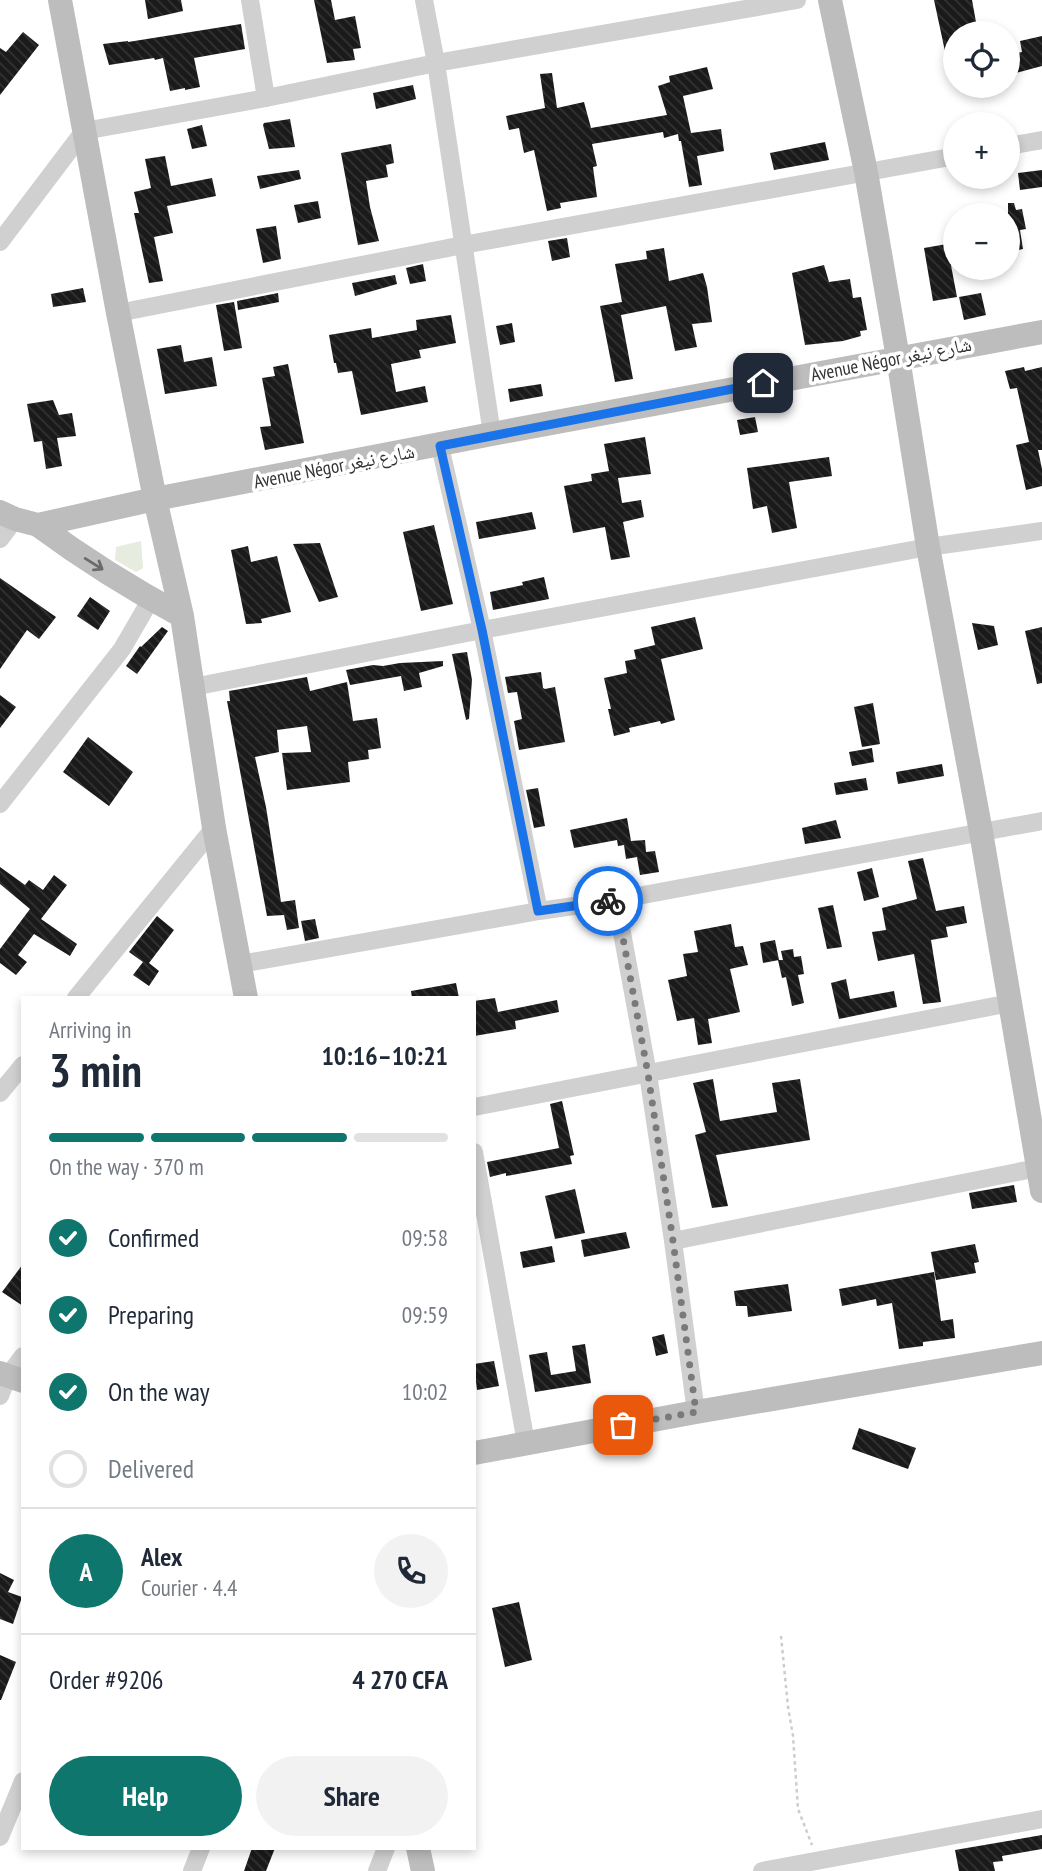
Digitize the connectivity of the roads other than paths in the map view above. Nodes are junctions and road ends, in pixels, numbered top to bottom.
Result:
1 (60, 0) edge
2 (250, 0) edge
3 (424, 0) edge
4 (797, 0) edge
5 (830, 0) edge
6 (436, 63) junction
7 (266, 98) junction
8 (84, 131) junction
9 (1042, 140) edge
10 (1020, 144) edge
11 (943, 158) edge
12 (866, 172) junction
13 (0, 242) edge
14 (463, 245) junction
15 (118, 313) junction
16 (1042, 332) edge
17 (898, 358) junction
18 (492, 435) junction
19 (440, 446) junction
20 (155, 499) junction
21 (18, 519) edge
22 (1042, 531) edge
23 (0, 539) edge
24 (928, 547) junction
25 (151, 599) junction
26 (182, 616) junction
27 (482, 630) junction
28 (193, 687) junction
29 (0, 804) edge
30 (1042, 821) edge
31 (214, 828) junction
32 (981, 832) junction
33 (616, 900) junction
34 (538, 911) junction
35 (240, 964) junction
36 (78, 996) edge
37 (246, 996) edge
38 (1010, 1003) junction
39 (21, 1068) edge
40 (648, 1074) junction
41 (8, 1085) edge
42 (476, 1107) edge
43 (476, 1163) edge
44 (1040, 1175) edge
45 (673, 1241) junction
46 (1042, 1353) edge
47 (21, 1359) edge
48 (8, 1381) edge
49 (696, 1412) junction
50 (526, 1443) junction
51 (476, 1453) edge
52 (21, 1786) edge
53 (1042, 1819) edge
54 (0, 1837) edge
55 (200, 1850) edge
56 (385, 1850) edge
57 (418, 1850) edge
58 (818, 1866) edge
59 (192, 1871) edge
60 (377, 1871) edge
61 (423, 1871) edge
62 (762, 1871) edge

1 - 8 street
2 - 7 street
3 - 6 street
4 - 6 street
5 - 12 street
6 - 7 street
6 - 14 street
7 - 8 street
8 - 13 street
8 - 15 street
9 - 10 street
11 - 12 street
12 - 14 street
12 - 17 street
14 - 15 street
14 - 18 street
15 - 20 street
16 - 17 street, Avenue Négor شارع نيغر
17 - 18 street, Avenue Négor شارع نيغر
17 - 24 street
18 - 19 street, Avenue Négor شارع نيغر
19 - 20 street, Avenue Négor شارع نيغر
19 - 27 street
20 - 21 street, Avenue Négor شارع نيغر
20 - 26 street
21 - 23 street
21 -> 25 street
22 - 24 street
24 - 27 street
24 - 32 street
25 - 26 street
25 - 29 street
26 - 28 street
27 - 28 street
27 - 34 street
28 - 31 street
30 - 32 street
31 - 35 street
31 - 36 street
32 - 33 street
32 - 38 street
33 - 34 street
33 - 40 street
34 - 35 street
35 - 37 street
38 - 40 street
38 - 44 street
39 - 41 street
40 - 42 street
40 - 45 street
43 - 50 street
44 - 45 street
45 - 49 street
46 - 49 street
47 - 48 street
49 - 50 street
50 - 51 street
52 - 54 street
53 - 58 street
55 - 59 street
56 - 60 street
57 - 61 street
58 - 62 street

